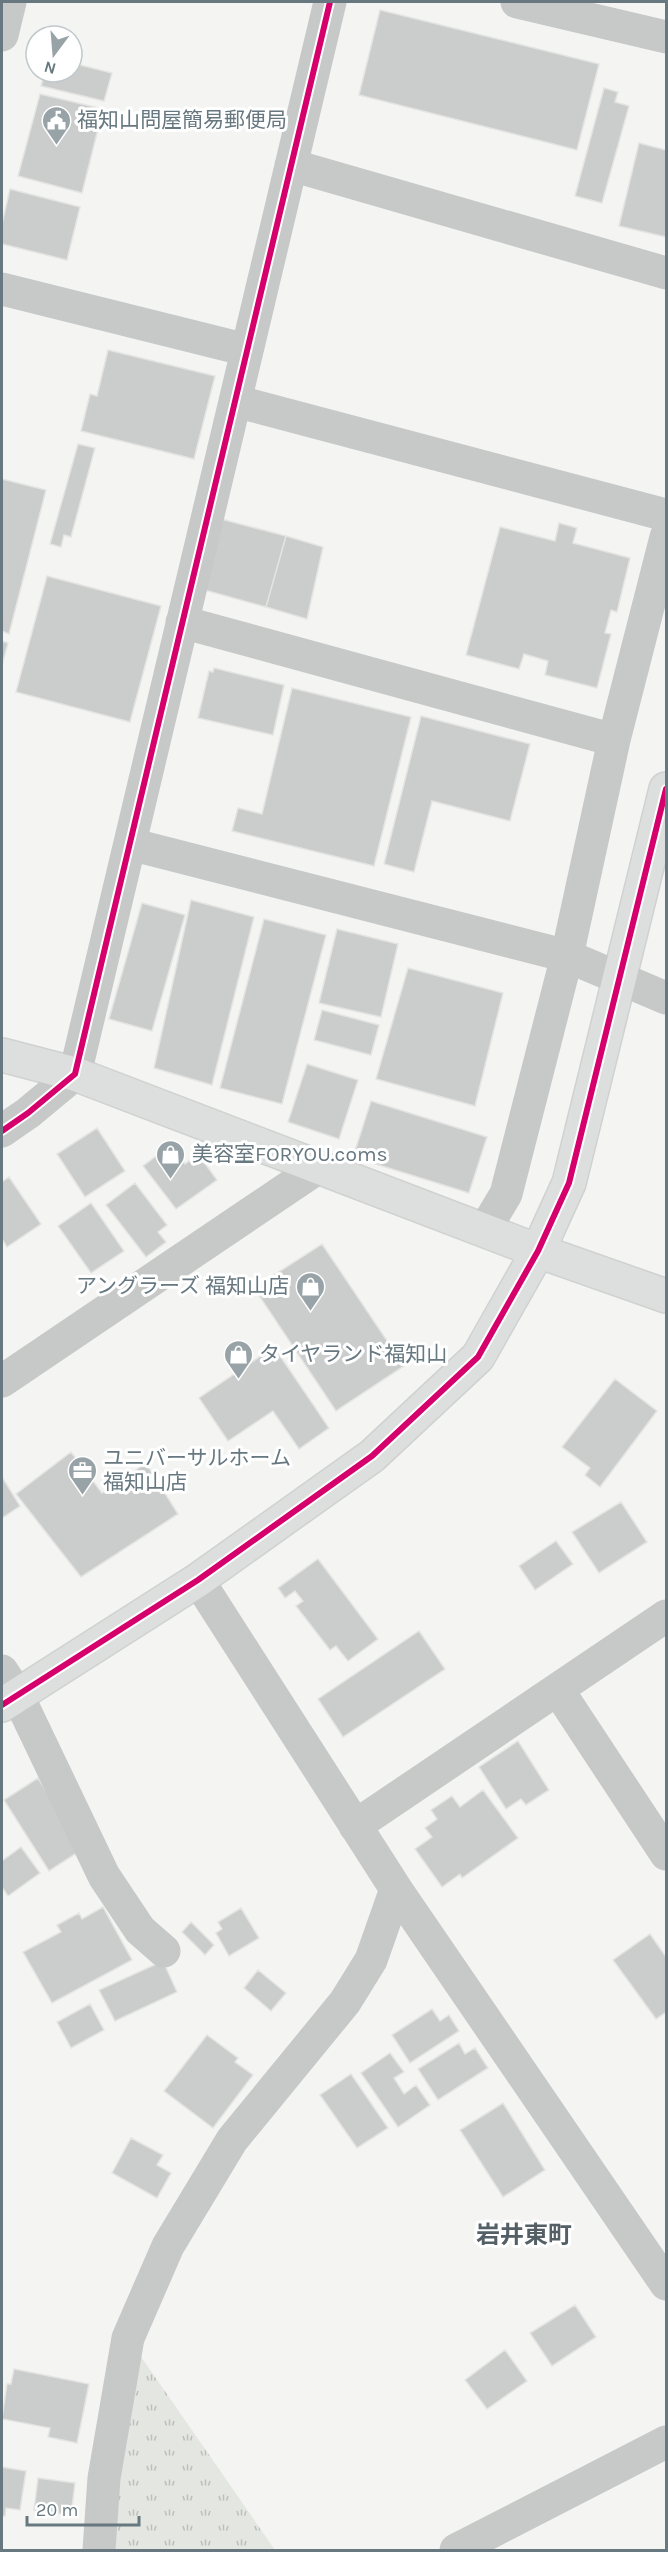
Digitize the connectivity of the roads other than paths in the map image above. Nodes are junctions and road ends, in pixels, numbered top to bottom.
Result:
1 (10, 2) edge
2 (330, 2) edge
3 (517, 2) edge
4 (2, 35) edge
5 (666, 37) edge
6 (291, 165) junction
7 (666, 273) edge
8 (2, 289) edge
9 (247, 350) junction
10 (235, 400) junction
11 (666, 515) edge
12 (666, 537) edge
13 (182, 622) junction
14 (614, 740) junction
15 (666, 789) edge
16 (130, 844) junction
17 (567, 956) junction
18 (620, 978) junction
19 (666, 998) edge
20 (2, 1055) edge
21 (75, 1074) junction
22 (2, 1131) edge
23 (319, 1167) junction
24 (485, 1229) junction
25 (538, 1251) junction
26 (666, 1296) edge
27 (2, 1381) edge
28 (198, 1580) junction
29 (666, 1616) edge
30 (7, 1690) edge
31 (558, 1690) junction
32 (355, 1826) junction
33 (666, 1854) edge
34 (396, 1888) junction
35 (164, 1950) dead end
36 (666, 2284) edge
37 (666, 2442) edge
38 (99, 2550) edge
39 (456, 2550) edge

1 - 4 street
2 - 6 street
3 - 5 street
6 - 7 street
6 - 9 street
8 - 9 street
9 - 10 street
10 - 11 street
10 - 13 street
12 - 14 street
13 - 14 street
13 - 16 street
14 - 17 street
15 - 18 street
16 - 17 street
16 - 21 street
17 - 18 street
17 - 24 street
18 - 19 street
18 - 25 street
20 - 21 street
21 - 22 street
21 - 23 street
23 - 24 street
23 - 27 street
24 - 25 street
25 - 26 street
25 - 28 street
28 - 30 street
28 - 32 street
29 - 31 street
30 - 35 street
31 - 32 street
31 - 33 street
32 - 34 street
34 - 36 street
34 - 38 street
37 - 39 street

